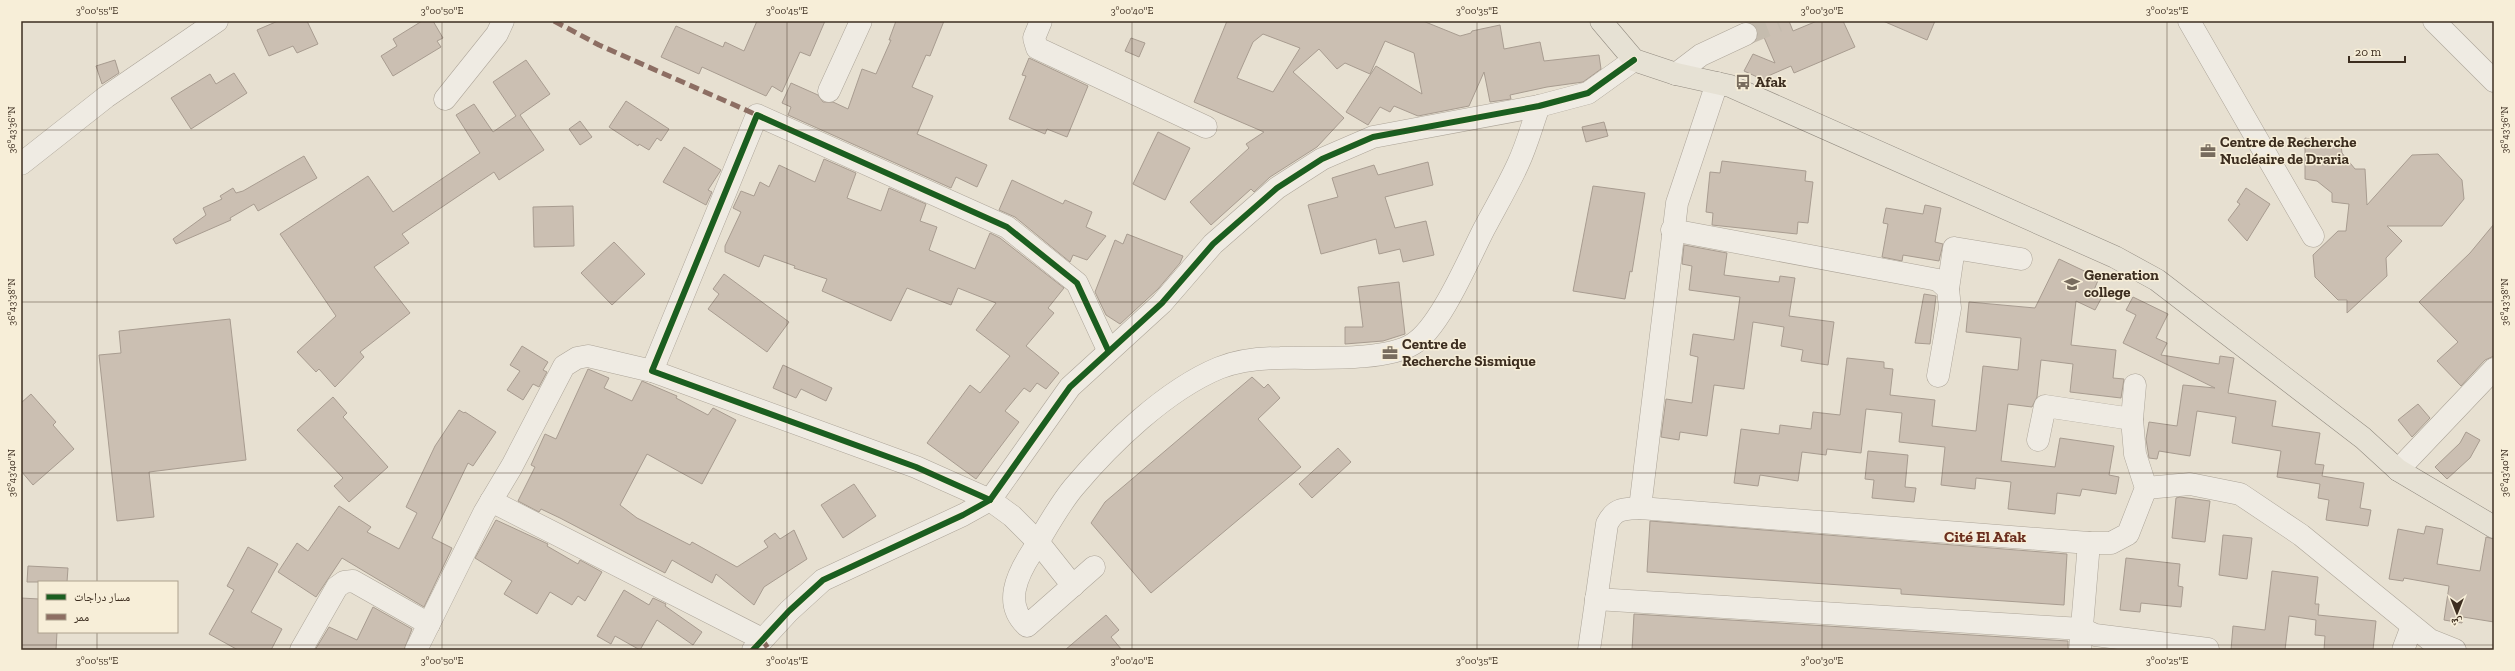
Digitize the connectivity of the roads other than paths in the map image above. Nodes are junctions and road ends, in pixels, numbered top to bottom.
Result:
1 (217, 21) edge
2 (504, 21) edge
3 (861, 21) edge
4 (1041, 21) edge
5 (1601, 21) edge
6 (2189, 21) edge
7 (2434, 21) edge
8 (1746, 34) tunnel mouth
9 (1634, 60) junction
10 (1676, 74) junction
11 (2494, 81) edge
12 (1717, 83) junction
13 (829, 91) dead end
14 (445, 99) dead end
15 (1539, 106) junction
16 (1206, 127) dead end
17 (21, 164) edge
18 (1672, 230) junction
19 (2313, 236) dead end
20 (2021, 259) dead end
21 (1948, 289) junction
22 (1108, 350) junction
23 (2494, 369) edge
24 (652, 371) junction
25 (1938, 376) dead end
26 (2135, 385) dead end
27 (2132, 419) junction
28 (2038, 440) dead end
29 (2398, 470) junction
30 (2146, 488) junction
31 (990, 500) junction
32 (491, 501) junction
33 (1640, 508) junction
34 (2494, 527) edge
35 (1038, 542) junction
36 (2089, 543) junction
37 (1094, 567) dead end
38 (1073, 586) junction
39 (1596, 599) junction
40 (429, 624) junction
41 (2412, 626) junction
42 (2081, 640) edge
43 (757, 645) edge
44 (2208, 649) edge
45 (301, 650) edge
46 (416, 650) edge
47 (1589, 650) edge
48 (2403, 650) edge
49 (2456, 650) edge

1 - 17 street
2 - 14 street
3 - 13 street
4 - 16 street
5 - 9 main road
6 - 19 street
7 - 11 street
8 - 10 street
9 - 10 main road
9 - 15 street
10 - 12 main road
12 - 18 street
12 - 29 main road
15 - 22 street
15 - 35 street
18 - 21 street
18 - 33 street
20 - 21 street
21 - 25 street
22 - 24 street
22 - 31 street
23 - 29 street
24 - 31 street
24 - 32 street
26 - 27 street
27 - 28 street
27 - 30 street
29 - 34 main road
30 - 36 street
30 - 41 street
31 - 35 street
31 - 43 street
32 - 40 street
32 - 43 street
33 - 36 street
33 - 39 street
35 - 38 street
35 - 38 street
36 - 42 street
37 - 38 street
39 - 42 street
39 - 47 street
40 - 45 street
40 - 46 street
41 - 48 street
41 - 49 street
42 - 44 street

